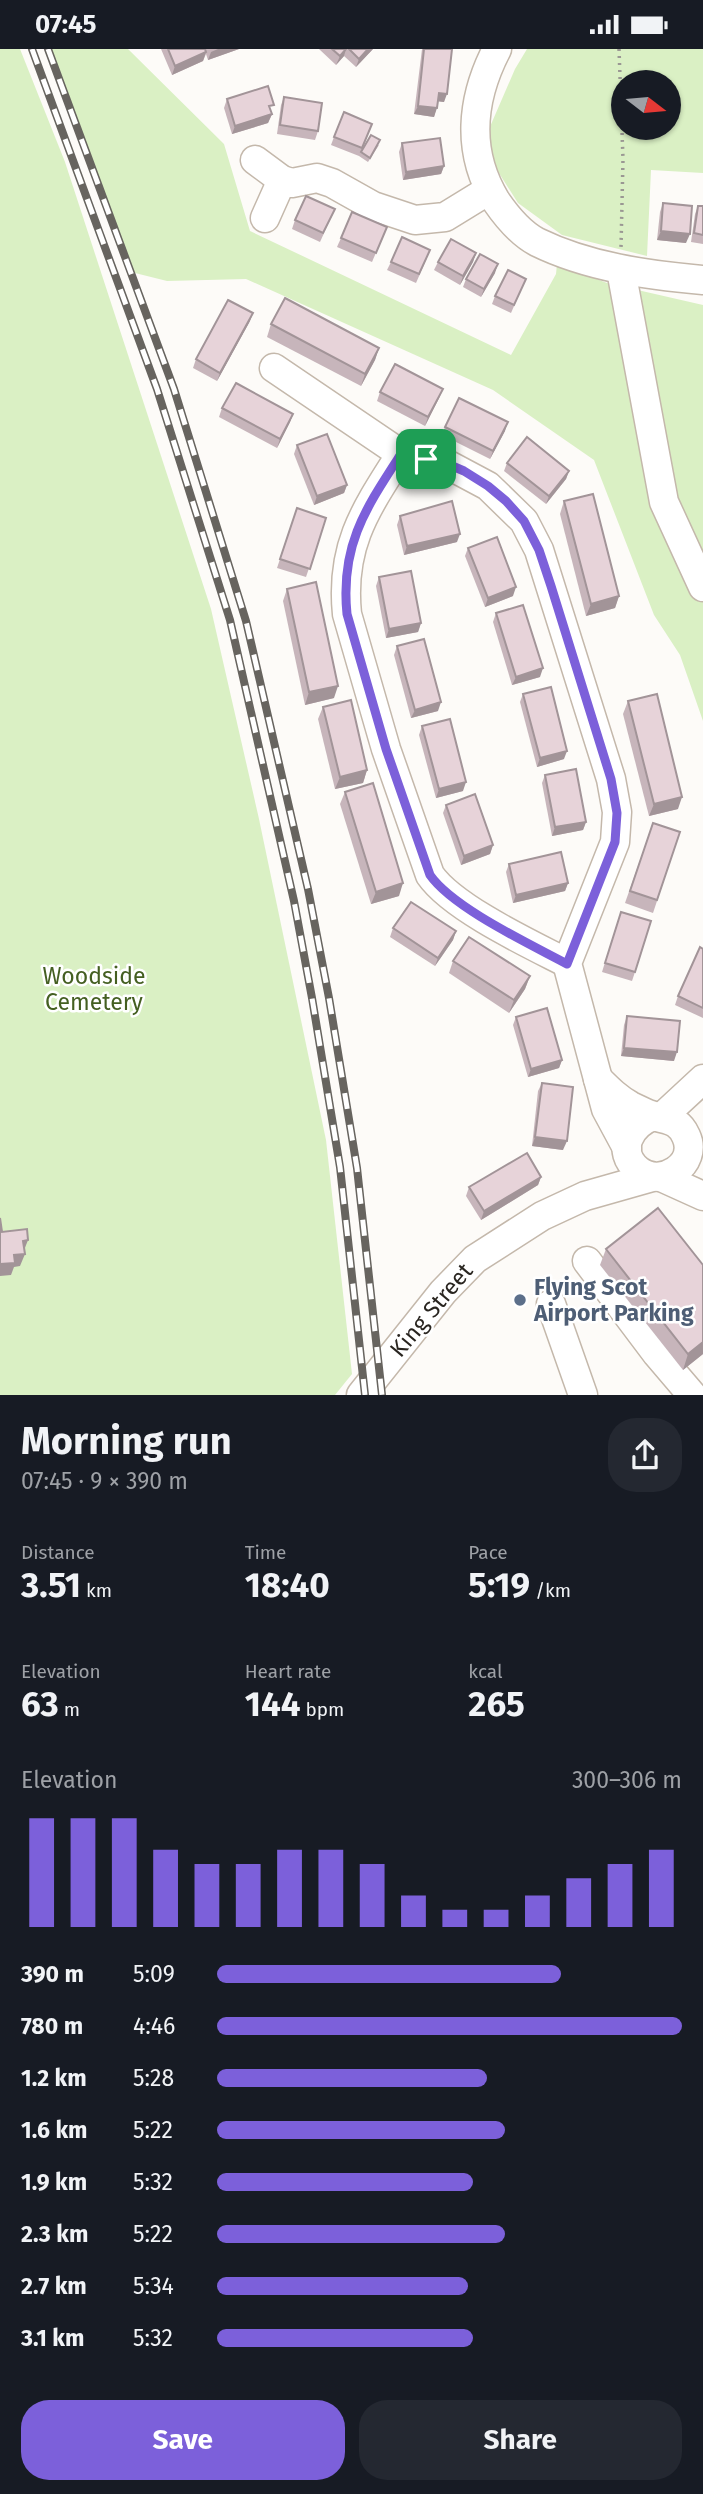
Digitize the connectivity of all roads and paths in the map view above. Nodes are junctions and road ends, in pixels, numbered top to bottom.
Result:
1 (497, 49) edge
2 (619, 49) edge
3 (255, 160) dead end
4 (282, 180) junction
5 (489, 190) junction
6 (265, 218) dead end
7 (621, 270) junction
8 (703, 280) edge
9 (274, 368) dead end
10 (401, 454) junction
11 (703, 587) edge
12 (567, 964) junction
13 (598, 1079) junction
14 (703, 1079) edge
15 (703, 1101) edge
16 (657, 1116) junction
17 (692, 1148) edge
18 (627, 1151) junction
19 (657, 1177) junction
20 (585, 1196) junction
21 (703, 1196) edge
22 (587, 1261) dead end
23 (551, 1304) dead end
24 (361, 1395) edge
25 (583, 1395) edge
26 (692, 1395) edge

1 - 5 street
2 - 7 path
3 - 4 street
4 - 5 street
4 - 6 street
5 - 7 street
7 - 8 street
7 - 11 street
9 - 10 street
10 - 12 street
10 - 12 street
12 - 13 street
13 - 16 street
13 - 18 street
14 - 16 street
15 - 17 street
16 - 17 street
16 - 18 street
17 - 19 street
18 - 19 street
18 - 20 street, King Street
19 - 20 street, King Street
19 - 21 street
20 - 24 street, King Street
22 - 26 street
23 - 25 street

